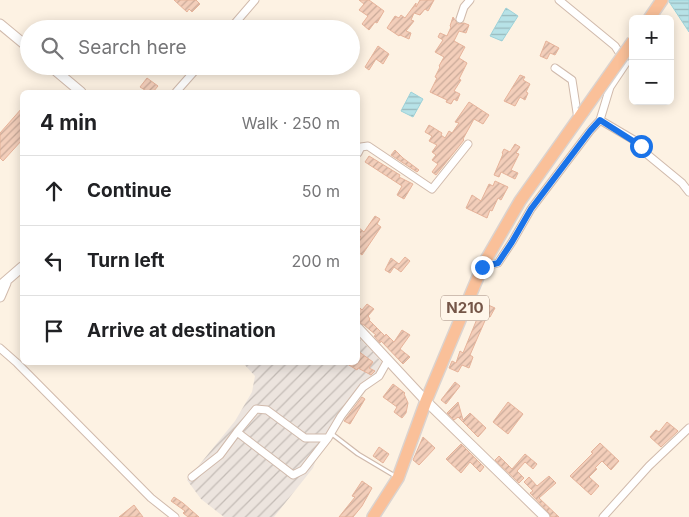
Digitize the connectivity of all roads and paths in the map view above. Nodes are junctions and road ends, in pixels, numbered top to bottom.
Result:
1 (255, 0) edge
2 (470, 0) edge
3 (559, 0) edge
4 (662, 0) edge
5 (652, 15) edge
6 (460, 19) dead end
7 (238, 20) edge
8 (0, 24) edge
9 (20, 41) edge
10 (629, 47) edge
11 (555, 68) dead end
12 (61, 75) edge
13 (190, 75) edge
14 (79, 90) edge
15 (178, 90) edge
16 (581, 116) junction
17 (600, 120) junction
18 (468, 144) dead end
19 (360, 149) edge
20 (689, 192) edge
21 (482, 267) junction
22 (20, 269) edge
23 (4, 283) edge
24 (0, 297) edge
25 (360, 330) edge
26 (0, 348) edge
27 (388, 360) junction
28 (426, 401) junction
29 (689, 428) edge
30 (237, 432) junction
31 (330, 436) junction
32 (192, 477) dead end
33 (398, 478) junction
34 (175, 517) edge
35 (373, 517) edge
36 (545, 517) edge
37 (604, 517) edge

1 - 7 street
2 - 6 street
3 - 17 street
4 - 5 highway
8 - 9 street
10 - 16 highway, N210, bridge
11 - 16 street
12 - 14 street
13 - 15 street
16 - 21 highway, N210
17 - 20 street
17 - 21 street
18 - 19 street
21 - 28 highway, N210
22 - 23 street
23 - 24 street
25 - 27 street
26 - 34 street
27 - 28 street
27 - 31 street
28 - 33 highway, N210
28 - 36 street
29 - 37 street
30 - 31 street
30 - 31 street
30 - 32 street
31 - 33 lane
33 - 35 highway, N210

